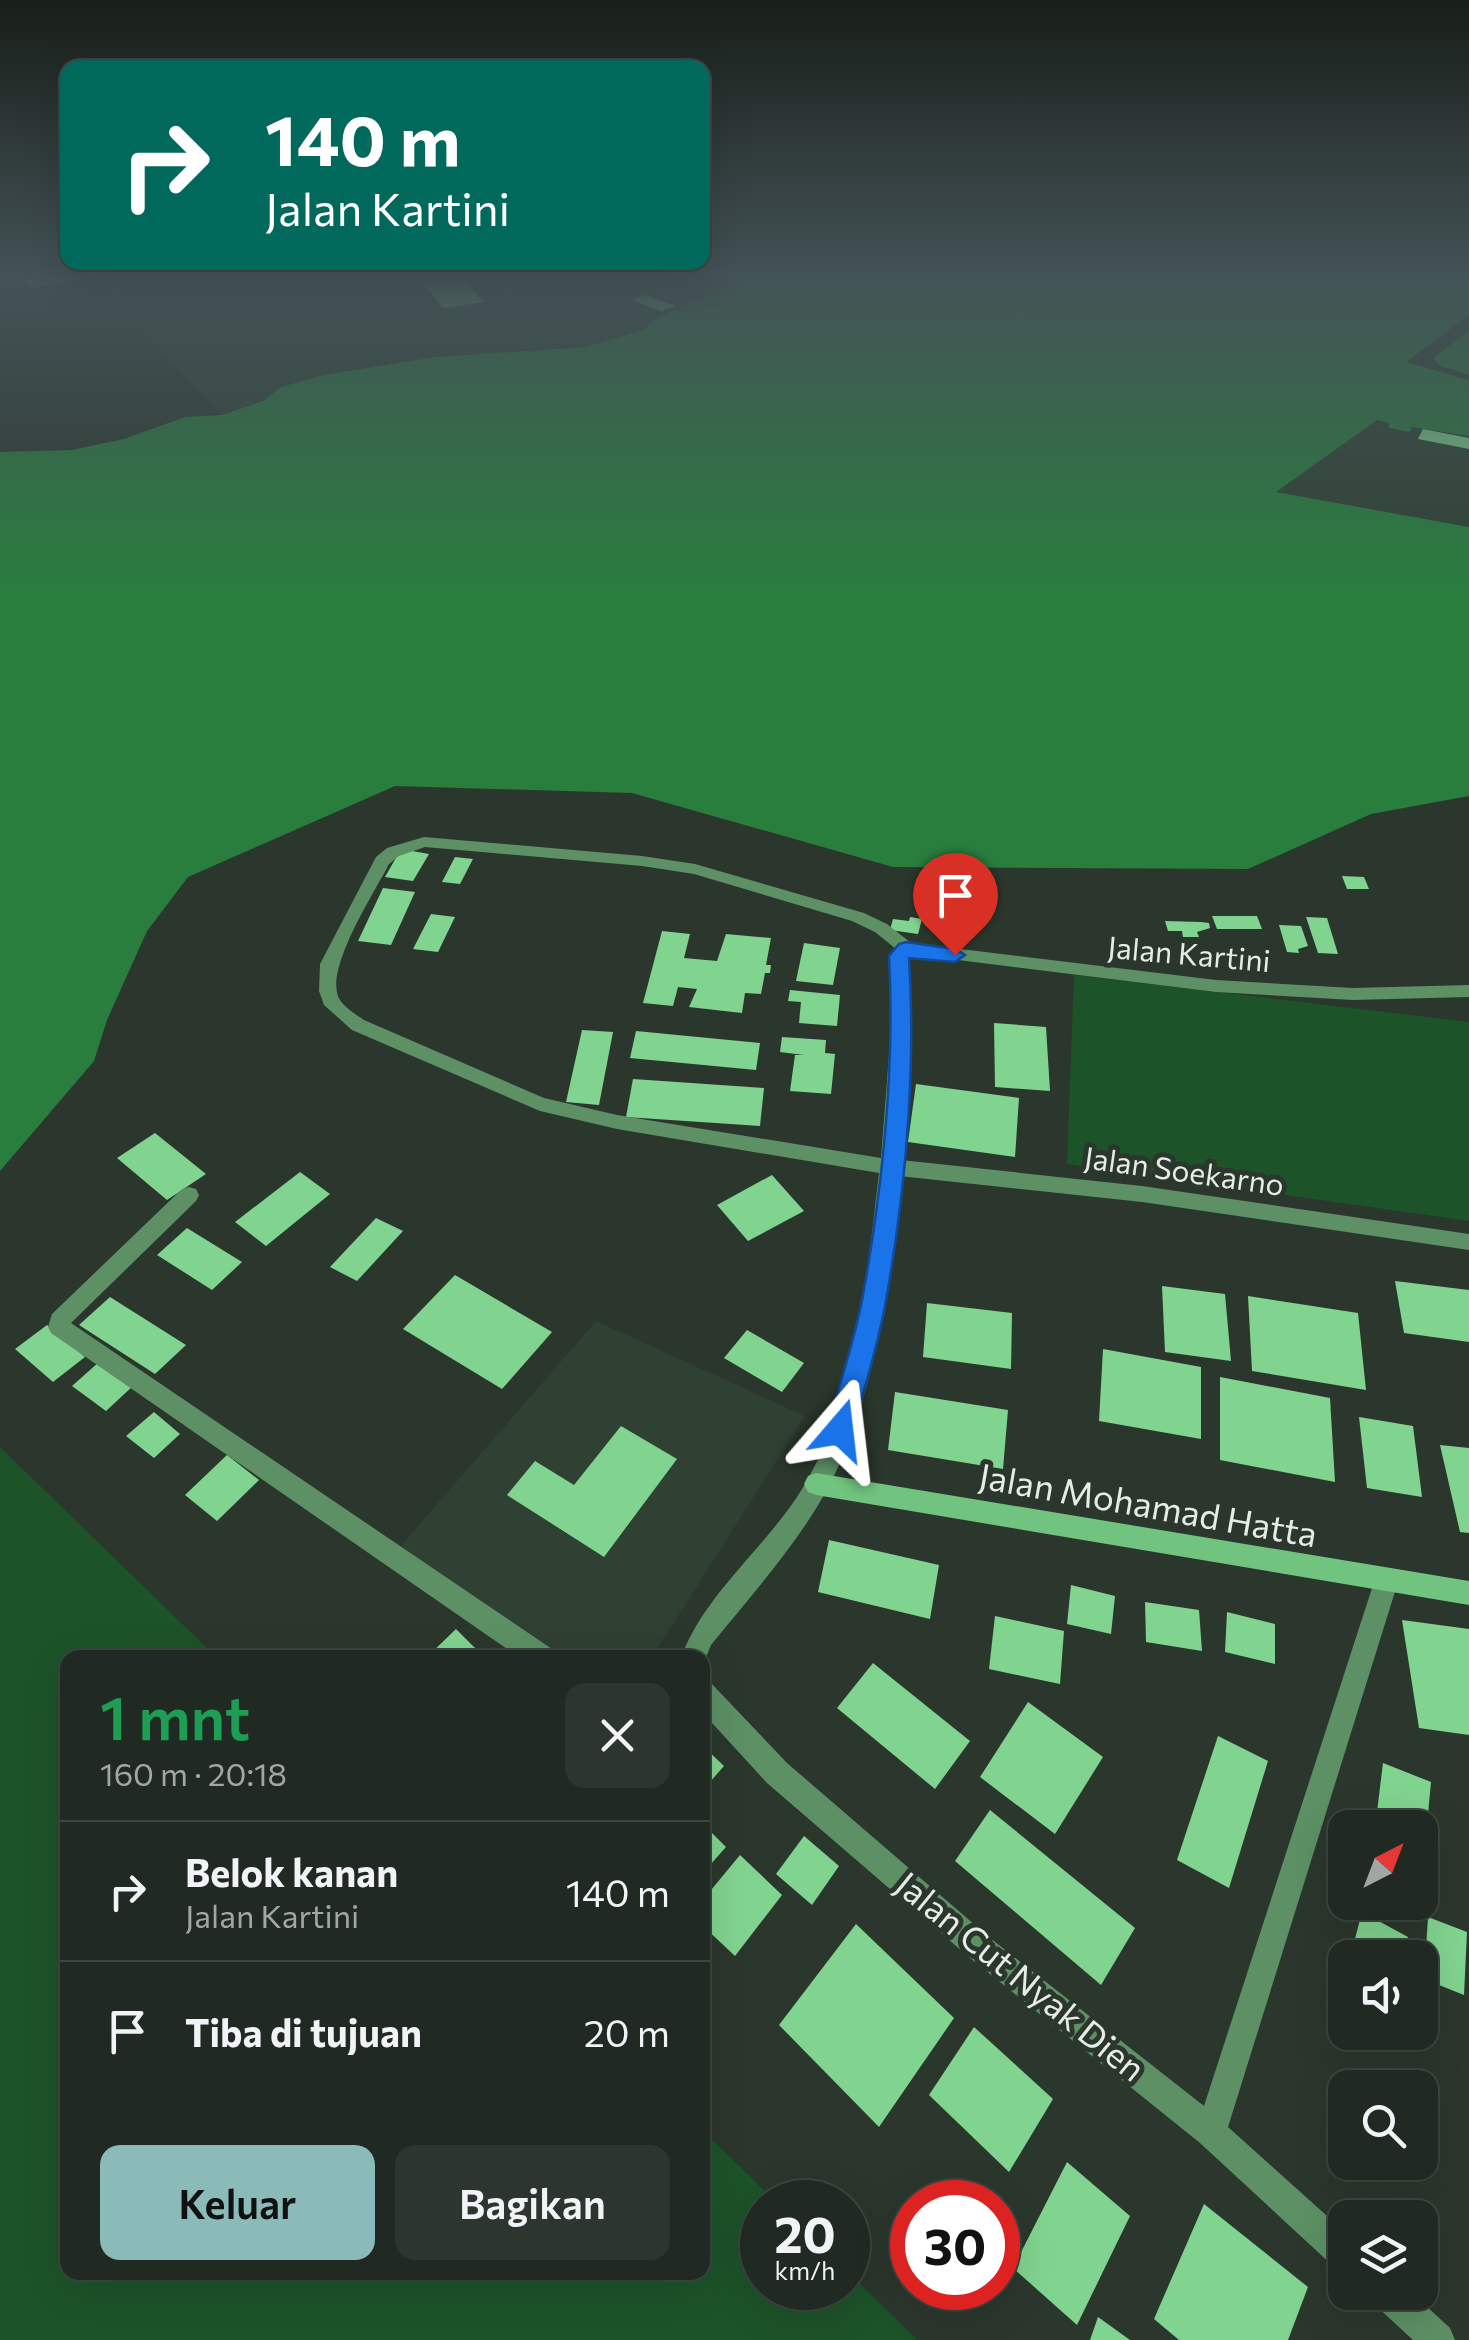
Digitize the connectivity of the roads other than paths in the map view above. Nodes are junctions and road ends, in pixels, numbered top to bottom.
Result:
1 (906, 948) junction
2 (1469, 991) edge
3 (891, 1167) junction
4 (188, 1195) dead end
5 (1469, 1242) edge
6 (816, 1484) junction
7 (1386, 1582) junction
8 (1469, 1593) edge
9 (531, 1650) edge
10 (697, 1650) edge
11 (710, 1701) edge
12 (1212, 2132) junction
13 (1328, 2238) edge
14 (1406, 2310) edge
15 (1438, 2340) edge

1 - 2 street, Jalan Kartini
1 - 3 street
1 - 3 street, Jalan Soekarno
3 - 5 street, Jalan Soekarno
3 - 6 street
4 - 9 street
6 - 7 street, Jalan Mohamad Hatta
6 - 10 street
7 - 8 street, Jalan Mohamad Hatta
7 - 12 street
11 - 12 street, Jalan Cut Nyak Dien
12 - 13 street, Jalan Cut Nyak Dien
14 - 15 street

